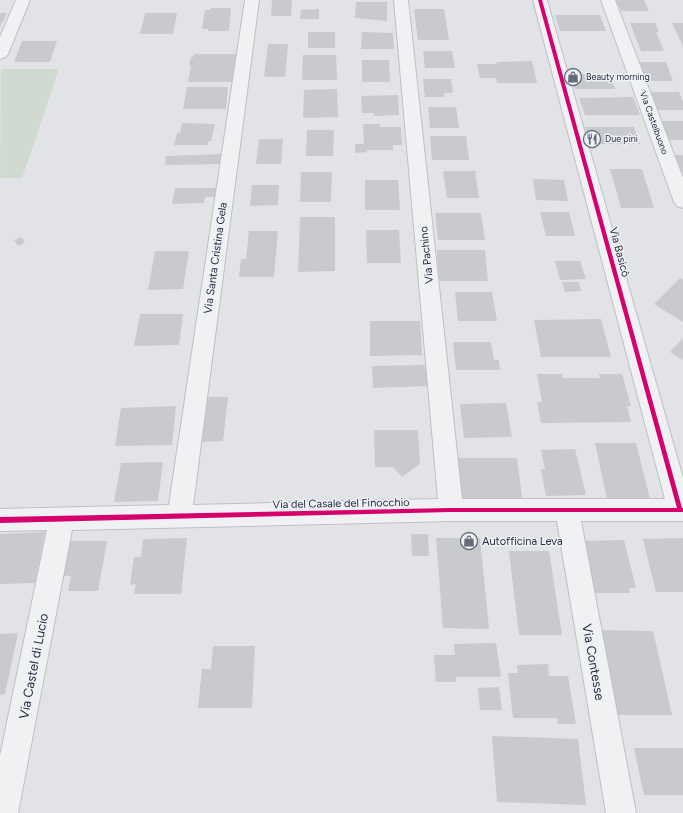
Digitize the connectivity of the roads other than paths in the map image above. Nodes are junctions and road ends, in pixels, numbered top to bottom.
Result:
1 (23, 0) edge
2 (252, 0) edge
3 (401, 0) edge
4 (540, 0) edge
5 (608, 0) edge
6 (0, 54) edge
7 (683, 202) edge
8 (451, 510) junction
9 (682, 510) edge
10 (567, 511) junction
11 (178, 517) junction
12 (62, 518) junction
13 (0, 520) edge
14 (3, 813) edge
15 (621, 813) edge

1 - 6 street
2 - 11 street, Via Santa Cristina Gela
3 - 8 street, Via Pachino
4 - 9 street, Via Basicò
5 - 7 street, Via Castelbuono
8 - 10 street, Via del Casale del Finocchio
8 - 11 street, Via del Casale del Finocchio
9 - 10 street, Via del Casale del Finocchio
10 - 15 street, Via Contesse
11 - 12 street, Via del Casale del Finocchio
12 - 13 street, Via del Casale del Finocchio
12 - 14 street, Via Castel di Lucio

